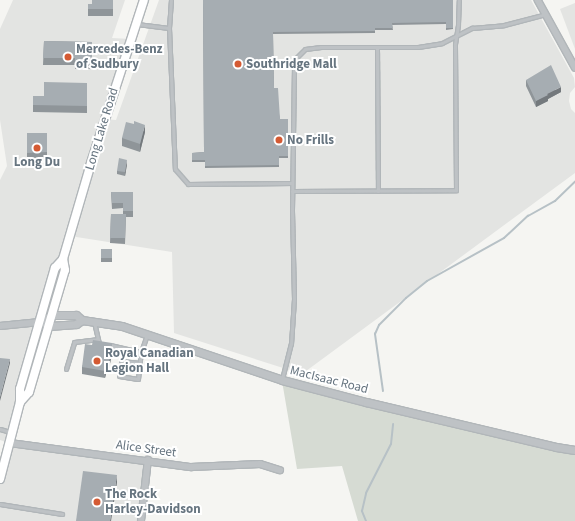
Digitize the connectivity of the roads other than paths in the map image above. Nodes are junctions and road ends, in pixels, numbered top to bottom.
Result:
1 (144, 0) edge
2 (171, 0) edge
3 (458, 0) edge
4 (541, 1) edge
5 (546, 14) junction
6 (136, 24) junction
7 (169, 28) junction
8 (456, 34) junction
9 (377, 47) junction
10 (575, 67) edge
11 (292, 184) junction
12 (378, 190) junction
13 (292, 191) junction
14 (63, 259) junction
15 (52, 315) junction
16 (82, 320) junction
17 (93, 321) junction
18 (40, 322) junction
19 (0, 326) edge
20 (49, 326) junction
21 (147, 335) junction
22 (97, 339) junction
23 (141, 352) junction
24 (121, 361) dead end
25 (140, 363) junction
26 (66, 369) dead end
27 (119, 376) dead end
28 (282, 380) junction
29 (20, 402) junction
30 (0, 429) edge
31 (12, 432) junction
32 (10, 443) junction
33 (575, 450) edge
34 (148, 460) junction
35 (280, 470) dead end
36 (0, 479) edge
37 (0, 504) edge
38 (62, 514) dead end
39 (141, 521) edge

1 - 6 main road, Long Lake Road
2 - 7 lane
3 - 8 lane
4 - 5 street
5 - 8 lane
5 - 10 street
6 - 7 lane
6 - 14 main road, Long Lake Road
7 - 11 lane
8 - 9 lane
8 - 12 lane
9 - 11 lane
9 - 12 lane
11 - 13 lane
12 - 13 lane
13 - 28 lane
14 - 15 main road, Long Lake Road
14 - 18 main road, Long Lake Road
15 - 16 street, MacIsaac Road
15 - 18 street
15 - 20 main road, Long Lake Road
16 - 17 street, MacIsaac Road
16 - 20 street, MacIsaac Road
17 - 21 street, MacIsaac Road
17 - 22 lane
18 - 19 street
18 - 20 street, MacIsaac Road
18 - 29 main road, Long Lake Road
20 - 29 main road, Long Lake Road
21 - 23 lane
21 - 28 street, MacIsaac Road
22 - 23 lane
22 - 26 lane
23 - 25 lane
24 - 25 lane
25 - 27 lane
28 - 33 street, MacIsaac Road
29 - 31 main road, Long Lake Road
30 - 31 lane
31 - 32 main road, Long Lake Road
32 - 34 street, Alice Street
32 - 36 main road, Long Lake Road
34 - 35 street, Alice Street
34 - 39 street
37 - 38 lane

